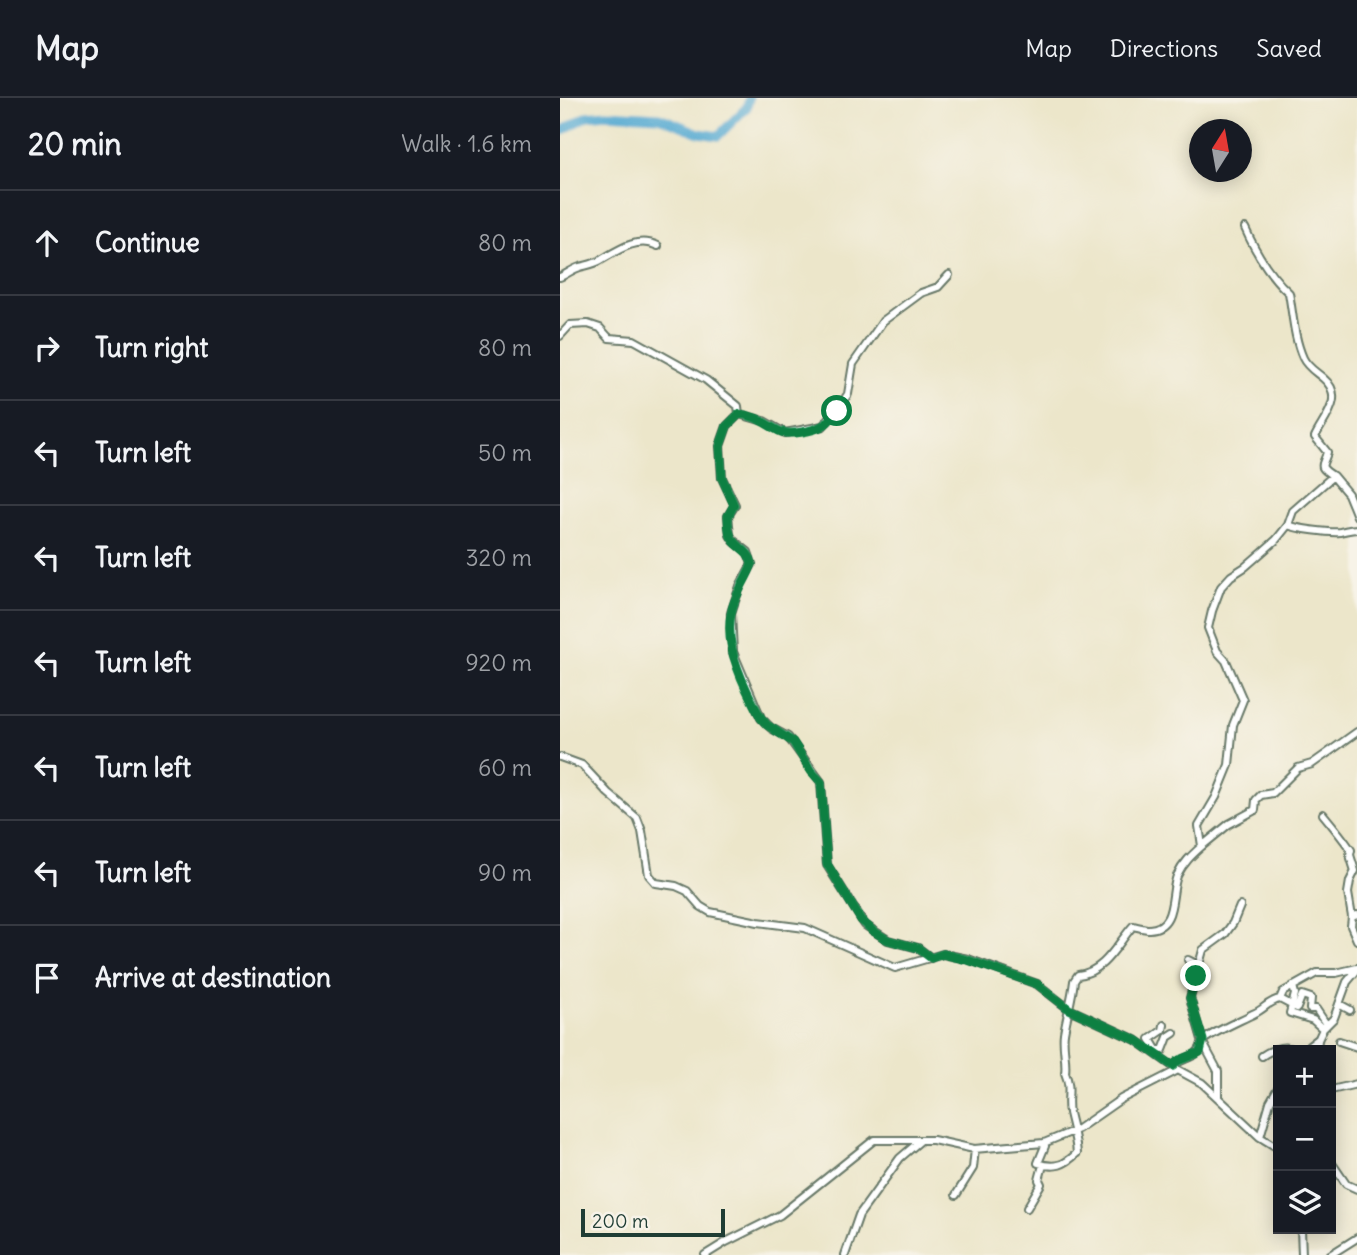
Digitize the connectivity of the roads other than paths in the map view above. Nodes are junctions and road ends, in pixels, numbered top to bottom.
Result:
1 (1245, 228) dead end
2 (658, 246) dead end
3 (949, 275) dead end
4 (560, 277) edge
5 (560, 336) edge
6 (739, 414) junction
7 (1333, 476) junction
8 (1357, 516) edge
9 (1288, 526) junction
10 (1357, 529) edge
11 (1357, 732) edge
12 (560, 758) edge
13 (1323, 814) dead end
14 (1202, 846) junction
15 (1240, 906) dead end
16 (1354, 916) edge
17 (1357, 940) edge
18 (931, 958) junction
19 (1188, 960) dead end
20 (1198, 965) junction
21 (1357, 969) edge
22 (1293, 986) junction
23 (1280, 999) junction
24 (1339, 1004) junction
25 (1292, 1006) junction
26 (1069, 1009) junction
27 (1355, 1012) edge
28 (1164, 1025) dead end
29 (1325, 1027) junction
30 (1174, 1033) dead end
31 (1318, 1039) junction
32 (1203, 1041) junction
33 (1339, 1041) dead end
34 (1310, 1045) edge
35 (1317, 1045) edge
36 (1357, 1047) edge
37 (1154, 1050) junction
38 (1273, 1050) edge
39 (1262, 1056) dead end
40 (1175, 1068) junction
41 (1357, 1084) edge
42 (1336, 1088) edge
43 (1218, 1096) junction
44 (1273, 1097) edge
45 (1074, 1130) junction
46 (1260, 1137) junction
47 (922, 1140) junction
48 (1044, 1143) junction
49 (1273, 1145) edge
50 (975, 1149) junction
51 (1043, 1165) junction
52 (1336, 1169) edge
53 (1041, 1184) junction
54 (1048, 1189) dead end
55 (1357, 1189) edge
56 (956, 1195) dead end
57 (1027, 1208) dead end
58 (1301, 1234) edge
59 (1357, 1238) edge
60 (705, 1255) edge
61 (845, 1255) edge
62 (1302, 1255) edge
63 (1330, 1255) edge

1 - 7 street
2 - 4 street
3 - 6 street
5 - 6 street
6 - 18 street
7 - 8 street
7 - 9 street
9 - 10 street
9 - 14 street
11 - 14 street
12 - 18 street
13 - 16 street
14 - 26 street
15 - 20 street
16 - 17 street
18 - 26 street
19 - 20 street
20 - 32 street
21 - 22 street
21 - 24 street
22 - 23 street
22 - 25 street
23 - 25 street
23 - 32 street
24 - 27 street
24 - 29 street
25 - 29 street
25 - 29 street
26 - 37 street
26 - 45 street
28 - 37 street
29 - 31 street
30 - 37 street
31 - 34 street
31 - 35 street
32 - 40 street
32 - 43 street
33 - 36 street
37 - 40 street
38 - 39 street
40 - 43 street
40 - 45 street
41 - 42 street
43 - 46 street
44 - 46 street
45 - 48 street
45 - 51 street
46 - 49 street
47 - 50 street
47 - 60 street
47 - 61 street
48 - 50 street
48 - 51 street
50 - 56 street
51 - 53 street
52 - 55 street
53 - 54 street
53 - 57 street
58 - 62 street
59 - 63 street

